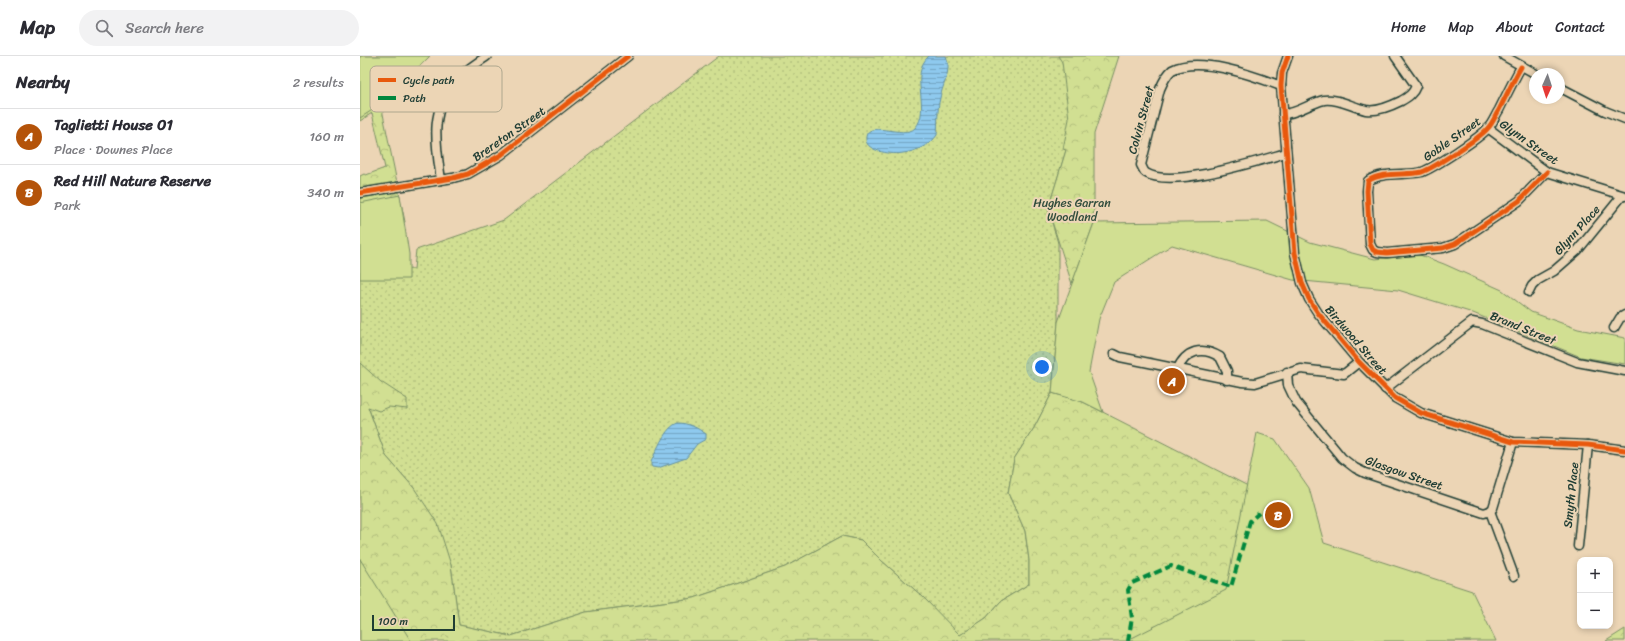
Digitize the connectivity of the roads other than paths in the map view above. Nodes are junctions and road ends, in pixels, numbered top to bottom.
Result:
1 (487, 56) edge
2 (628, 56) edge
3 (1288, 56) edge
4 (1395, 56) edge
5 (1504, 56) edge
6 (474, 66) edge
7 (1522, 67) junction
8 (1529, 70) edge
9 (1281, 86) junction
10 (1565, 90) edge
11 (438, 112) edge
12 (1283, 114) junction
13 (1625, 119) edge
14 (1488, 128) junction
15 (1286, 153) junction
16 (1547, 172) junction
17 (441, 180) junction
18 (360, 193) edge
19 (1624, 196) edge
20 (1529, 292) dead end
21 (1625, 315) edge
22 (1614, 328) dead end
23 (1114, 354) dead end
24 (1359, 362) junction
25 (1177, 370) junction
26 (1625, 371) edge
27 (1287, 372) junction
28 (1227, 380) junction
29 (1385, 389) junction
30 (1513, 442) junction
31 (1588, 445) junction
32 (1625, 450) edge
33 (1490, 511) junction
34 (1578, 546) dead end
35 (1514, 576) dead end

1 - 6 street
2 - 17 street, Brereton Street
3 - 9 street, Birdwood Street
4 - 12 street
5 - 7 street
7 - 8 street
7 - 14 street, Goble Street
9 - 12 street, Birdwood Street
9 - 15 street, Colvin Street
10 - 13 street
11 - 17 street
12 - 15 street, Birdwood Street
14 - 16 street, Glynn Street
14 - 16 street, Goble Street
15 - 24 street, Birdwood Street
16 - 19 street, Glynn Street
17 - 18 street, Brereton Street
19 - 20 street, Glynn Place
21 - 22 street
23 - 25 street
24 - 27 street
24 - 29 street, Birdwood Street
25 - 28 street
25 - 28 street
26 - 29 street, Brand Street
27 - 28 street
27 - 33 street, Glasgow Street
29 - 30 street, Birdwood Street
30 - 31 street, Birdwood Street
30 - 33 street
31 - 32 street, Birdwood Street
31 - 34 street, Smyth Place
33 - 35 street

